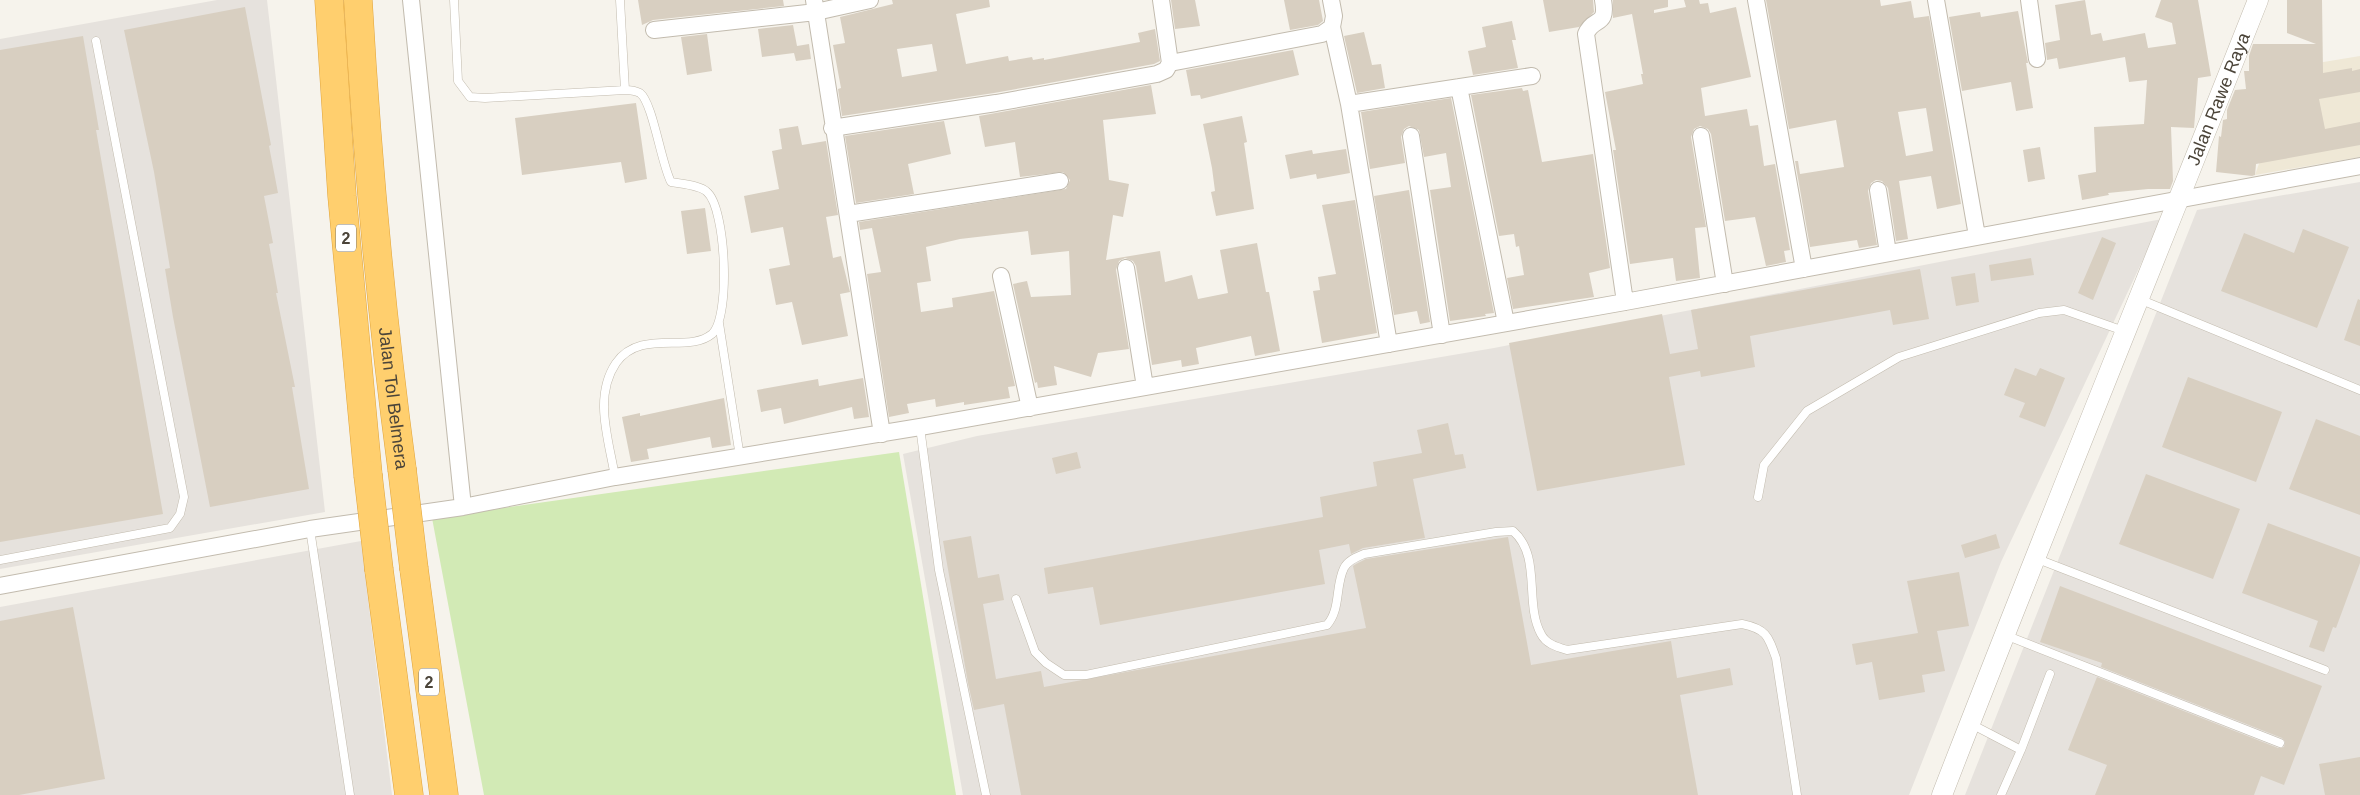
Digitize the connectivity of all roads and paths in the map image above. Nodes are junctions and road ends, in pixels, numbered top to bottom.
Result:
1 (329, 0) edge
2 (358, 0) edge
3 (411, 0) edge
4 (454, 0) edge
5 (620, 0) edge
6 (870, 0) edge
7 (1161, 0) edge
8 (1331, 0) edge
9 (1603, 0) edge
10 (1756, 0) edge
11 (1936, 0) edge
12 (2029, 0) edge
13 (2258, 0) edge
14 (815, 6) edge
15 (1332, 28) junction
16 (654, 30) dead end
17 (96, 42) dead end
18 (2037, 59) dead end
19 (1170, 63) junction
20 (1532, 76) dead end
21 (1459, 87) junction
22 (625, 90) junction
23 (1349, 104) junction
24 (832, 128) junction
25 (1411, 136) dead end
26 (1701, 136) dead end
27 (2360, 166) edge
28 (1060, 181) dead end
29 (1878, 190) dead end
30 (848, 214) junction
31 (2173, 214) junction
32 (1977, 236) junction
33 (1888, 253) junction
34 (1126, 268) dead end
35 (1804, 269) junction
36 (1001, 276) dead end
37 (1725, 284) junction
38 (2138, 299) junction
39 (1625, 302) junction
40 (719, 323) junction
41 (1506, 323) junction
42 (2125, 332) junction
43 (1442, 334) junction
44 (1389, 344) junction
45 (1145, 387) junction
46 (2360, 390) edge
47 (1030, 408) junction
48 (920, 427) junction
49 (882, 434) junction
50 (740, 457) junction
51 (615, 477) junction
52 (1758, 497) dead end
53 (463, 507) junction
54 (310, 530) junction
55 (2034, 558) junction
56 (0, 560) edge
57 (0, 586) edge
58 (1016, 599) dead end
59 (2005, 634) junction
60 (2325, 670) dead end
61 (2050, 674) dead end
62 (1970, 724) junction
63 (2280, 743) dead end
64 (2021, 750) junction
65 (350, 795) edge
66 (409, 795) edge
67 (444, 795) edge
68 (986, 795) edge
69 (1797, 795) edge
70 (1942, 795) edge
71 (2001, 795) edge

1 - 66 highway, Jalan Tol Belmera / 2, bridge
2 - 67 highway, Jalan Tol Belmera / 2, bridge
3 - 53 street
4 - 22 lane
5 - 22 lane
6 - 14 street
7 - 19 street
8 - 15 street
9 - 39 street
10 - 35 street
11 - 32 street
12 - 18 street
13 - 31 street, Jalan Rawe Raya
14 - 16 street
14 - 24 street
15 - 19 street
15 - 23 street
17 - 56 lane
19 - 24 street
20 - 21 street
21 - 23 street
21 - 41 street
22 - 40 lane
23 - 44 street
24 - 30 street
25 - 43 street
26 - 37 street
27 - 31 street
28 - 30 street
29 - 33 street
30 - 49 street
31 - 32 street
31 - 38 street, Jalan Rawe Raya
32 - 33 street
33 - 35 street
34 - 45 street
35 - 37 street
36 - 47 street
37 - 39 street
38 - 42 street, Jalan Rawe Raya
38 - 46 lane
39 - 41 street
40 - 50 lane
40 - 51 lane
41 - 43 street
42 - 52 lane
42 - 55 street, Jalan Rawe Raya
43 - 44 street
44 - 45 street
45 - 47 street
47 - 48 street
48 - 49 street
48 - 68 lane
49 - 50 street
50 - 51 street
51 - 53 street
53 - 54 street
54 - 57 street
54 - 65 lane
55 - 59 street, Jalan Rawe Raya
55 - 60 lane
58 - 69 lane
59 - 62 street, Jalan Rawe Raya
59 - 63 lane
61 - 64 lane
62 - 64 lane
62 - 70 street, Jalan Rawe Raya
64 - 71 lane

